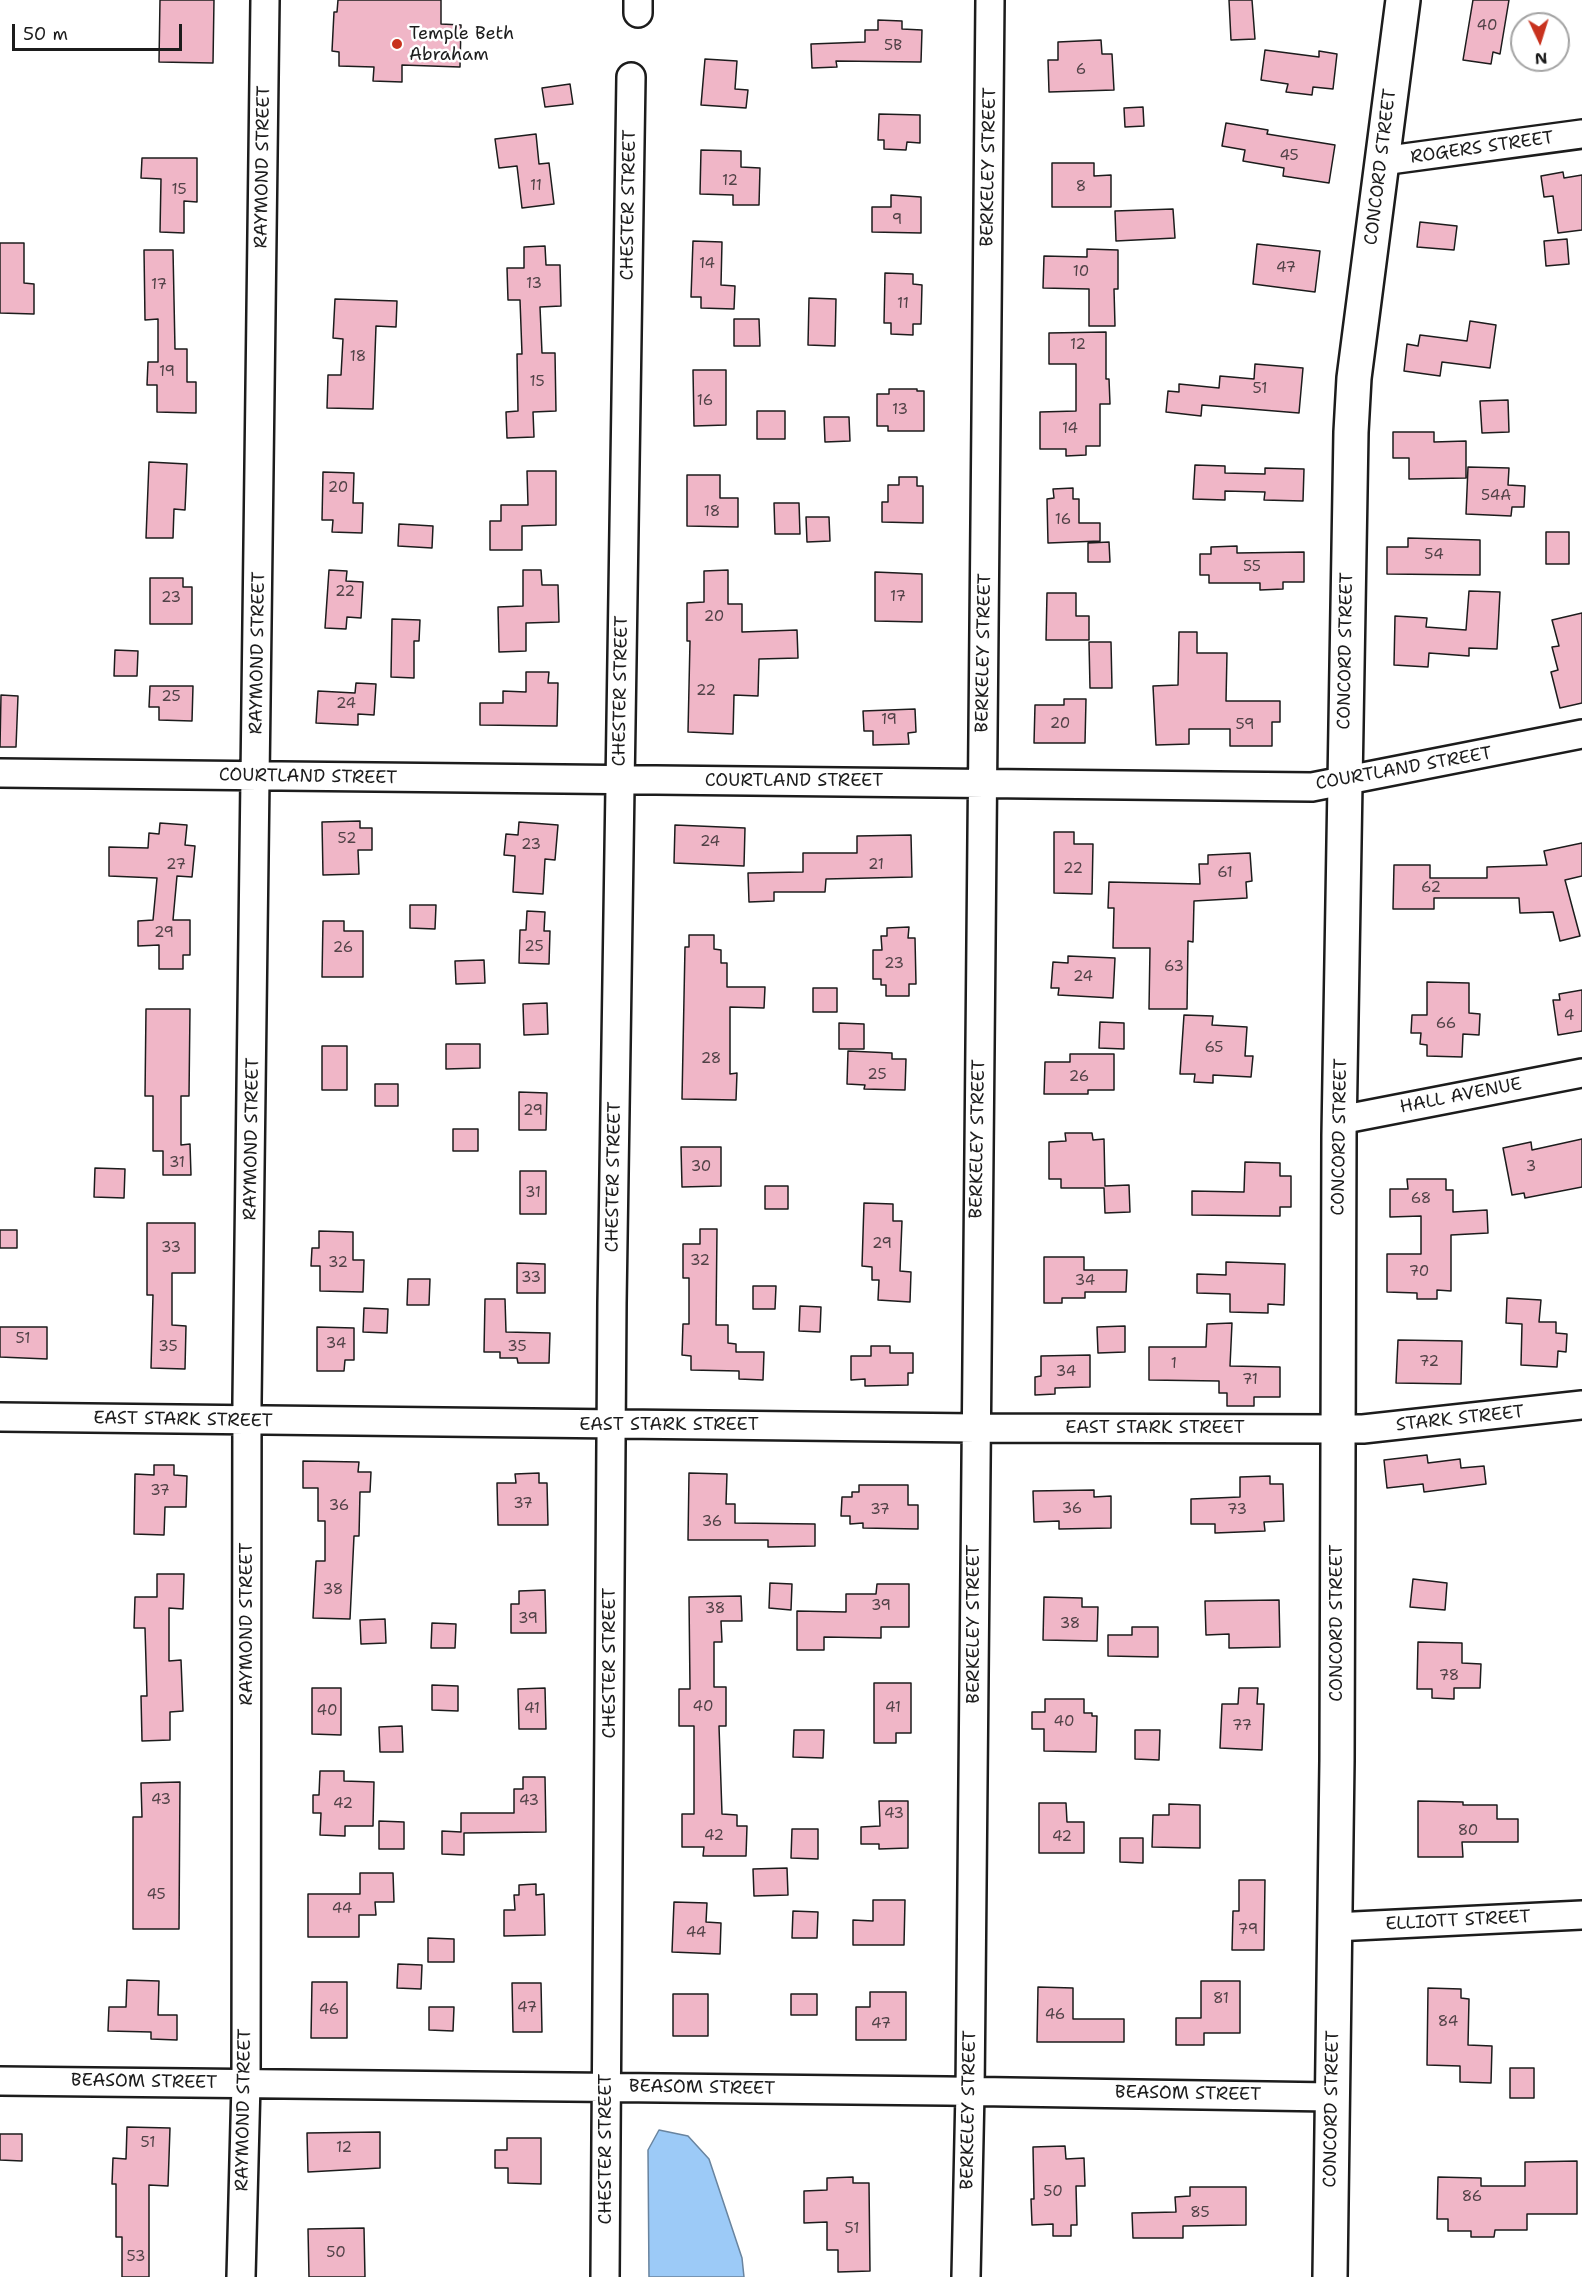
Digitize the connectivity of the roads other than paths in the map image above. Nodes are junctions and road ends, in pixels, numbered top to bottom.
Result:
1 (265, 0) edge
2 (990, 0) edge
3 (1403, 0) edge
4 (631, 77) dead end
5 (1582, 134) edge
6 (1382, 161) junction
7 (1582, 734) edge
8 (0, 774) edge
9 (257, 777) junction
10 (620, 780) junction
11 (983, 782) junction
12 (1345, 782) junction
13 (1582, 1073) edge
14 (1340, 1120) junction
15 (1582, 1406) edge
16 (0, 1417) edge
17 (247, 1420) junction
18 (611, 1424) junction
19 (975, 1428) junction
20 (1338, 1429) junction
21 (1582, 1915) edge
22 (1334, 1927) junction
23 (0, 2081) edge
24 (246, 2083) junction
25 (607, 2087) junction
26 (970, 2091) junction
27 (1331, 2097) junction
28 (241, 2277) edge
29 (605, 2277) edge
30 (966, 2277) edge
31 (1330, 2277) edge

1 - 9 street, RAYMOND STREET
2 - 11 street, BERKELEY STREET
3 - 6 main road, CONCORD STREET
4 - 10 street, CHESTER STREET
5 - 6 street, ROGERS STREET
6 - 12 main road, CONCORD STREET
7 - 12 street, COURTLAND STREET
8 - 9 street, COURTLAND STREET
9 - 10 street, COURTLAND STREET
9 - 17 street, RAYMOND STREET
10 - 11 street, COURTLAND STREET
10 - 18 street, CHESTER STREET
11 - 12 street, COURTLAND STREET
11 - 19 street, BERKELEY STREET
12 - 14 main road, CONCORD STREET
13 - 14 street, HALL AVENUE
14 - 20 main road, CONCORD STREET
15 - 20 street, STARK STREET
16 - 17 street, EAST STARK STREET
17 - 18 street, EAST STARK STREET
17 - 24 street, RAYMOND STREET
18 - 19 street, EAST STARK STREET
18 - 25 street, CHESTER STREET
19 - 20 street, EAST STARK STREET
19 - 26 street, BERKELEY STREET
20 - 22 main road, CONCORD STREET
21 - 22 street, ELLIOTT STREET
22 - 27 main road, CONCORD STREET
23 - 24 street, BEASOM STREET
24 - 25 street, BEASOM STREET
24 - 28 street, RAYMOND STREET
25 - 26 street, BEASOM STREET
25 - 29 street, CHESTER STREET
26 - 27 street, BEASOM STREET
26 - 30 street, BERKELEY STREET
27 - 31 main road, CONCORD STREET

